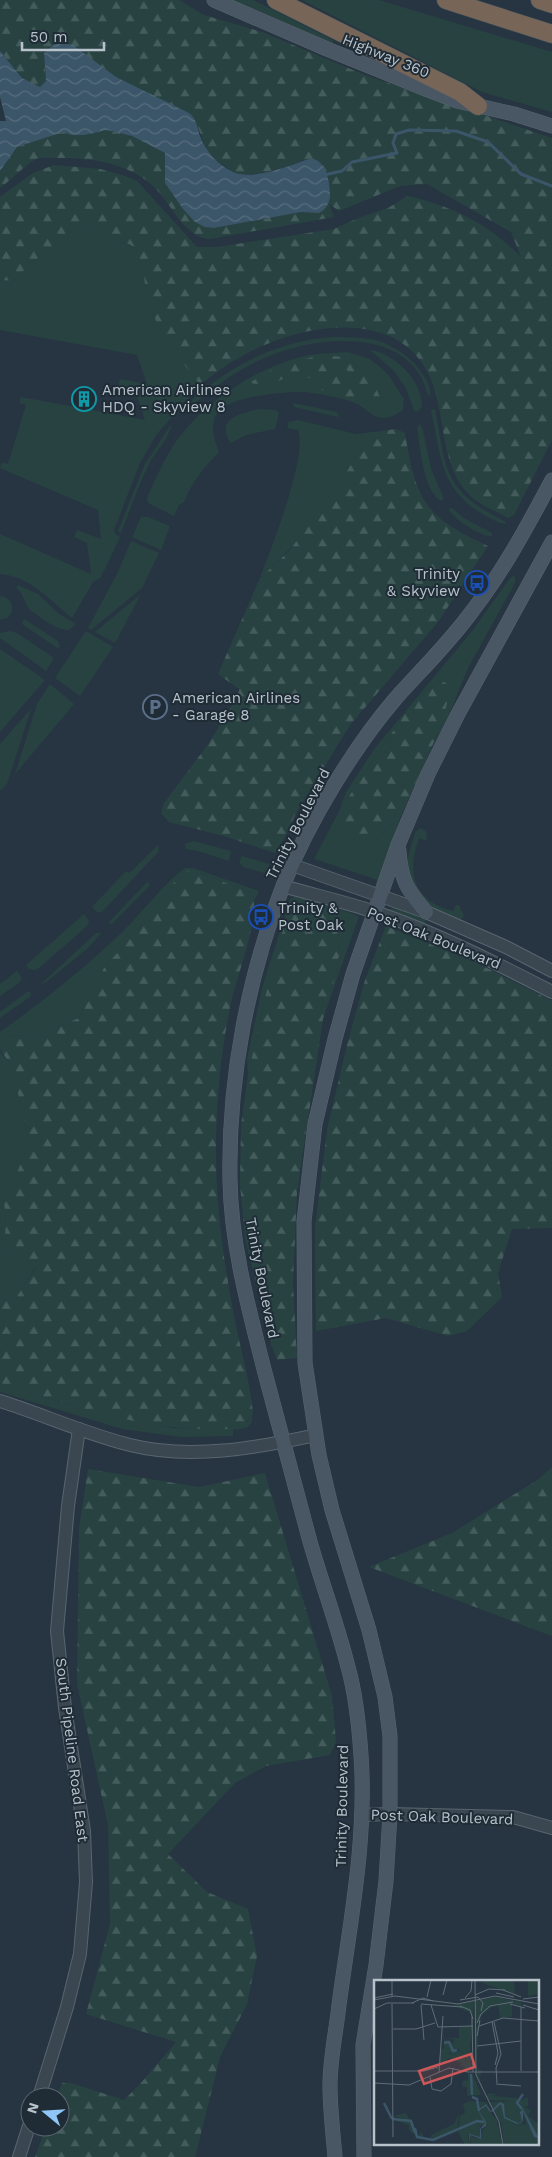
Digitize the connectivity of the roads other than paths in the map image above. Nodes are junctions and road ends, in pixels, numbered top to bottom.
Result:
1 (214, 0) edge
2 (276, 0) edge
3 (446, 0) edge
4 (540, 0) edge
5 (552, 4) edge
6 (552, 34) edge
7 (478, 106) junction
8 (552, 126) edge
9 (552, 480) edge
10 (552, 542) edge
11 (398, 845) junction
12 (292, 865) junction
13 (283, 886) junction
14 (381, 895) junction
15 (374, 912) junction
16 (426, 912) junction
17 (506, 947) junction
18 (480, 955) junction
19 (552, 971) edge
20 (514, 972) junction
21 (552, 992) edge
22 (0, 1401) edge
23 (79, 1429) junction
24 (316, 1435) junction
25 (283, 1442) junction
26 (390, 1814) junction
27 (361, 1815) junction
28 (552, 1828) edge
29 (42, 2087) edge
30 (25, 2137) edge
31 (19, 2157) edge
32 (335, 2157) edge
33 (364, 2157) edge

1 - 7 main road, Highway 360
2 - 7 highway
3 - 6 highway
4 - 5 highway
7 - 8 main road, Highway 360
9 - 12 main road, Trinity Boulevard
10 - 11 main road, Trinity Boulevard
11 - 14 main road, Trinity Boulevard
11 - 16 main road
12 - 13 main road, Trinity Boulevard
12 - 14 street, Post Oak Boulevard
13 - 15 street, Post Oak Boulevard
13 - 25 main road, Trinity Boulevard
14 - 15 main road, Trinity Boulevard
14 - 16 street, Post Oak Boulevard
15 - 18 street, Post Oak Boulevard
15 - 24 main road, Trinity Boulevard
16 - 17 street, Post Oak Boulevard
17 - 18 street
17 - 19 street, Post Oak Boulevard
17 - 20 street
18 - 20 street, Post Oak Boulevard
20 - 21 street, Post Oak Boulevard
22 - 23 street
23 - 25 street
23 - 29 street, South Pipeline Road East
24 - 25 street
24 - 26 main road, Trinity Boulevard
25 - 27 main road, Trinity Boulevard
26 - 27 street, Post Oak Boulevard
26 - 28 street, Post Oak Boulevard
26 - 33 main road, Trinity Boulevard
27 - 32 main road, Trinity Boulevard
30 - 31 street

